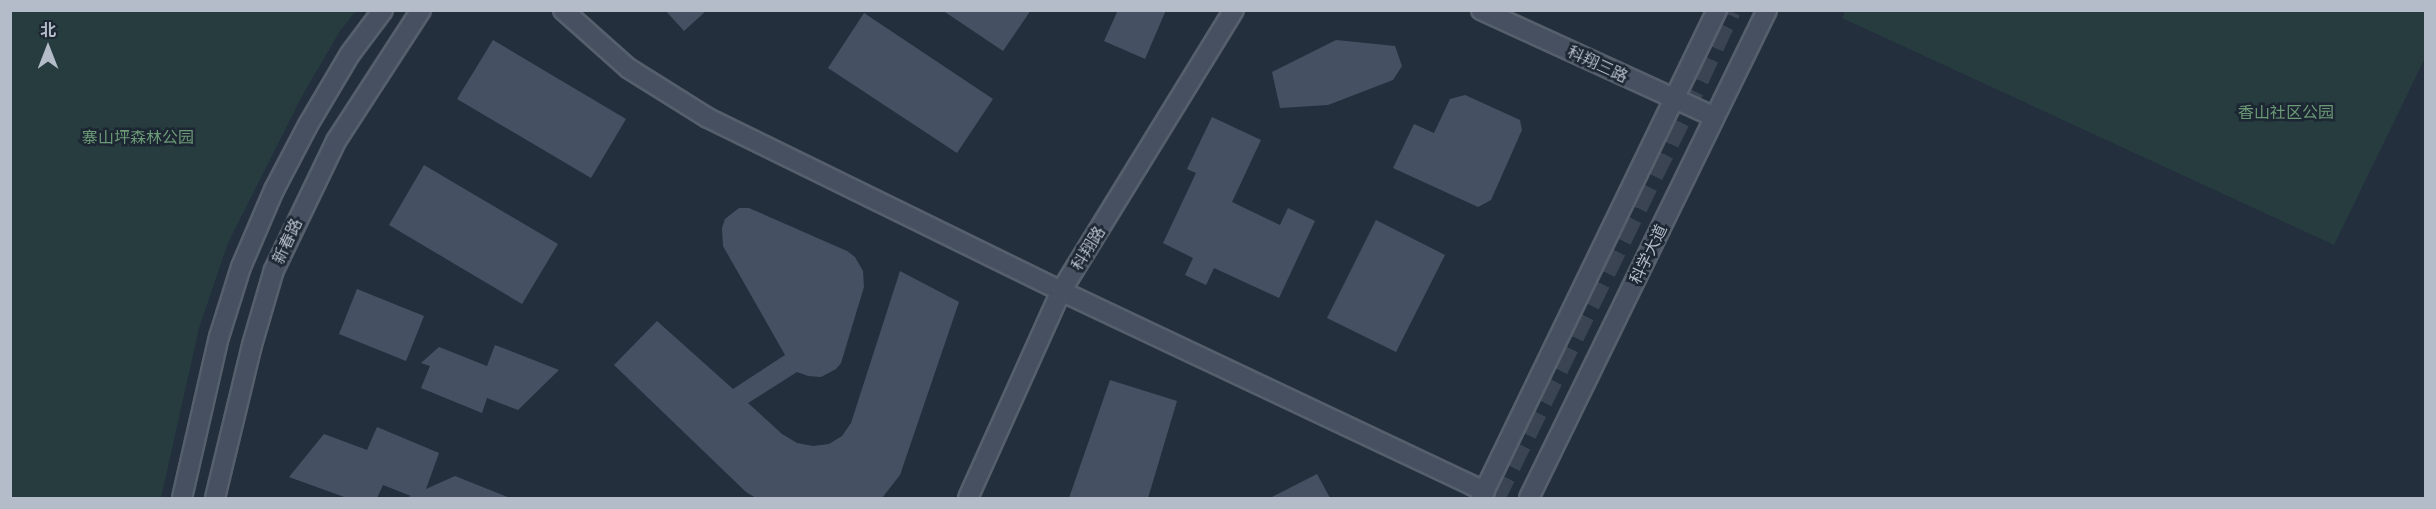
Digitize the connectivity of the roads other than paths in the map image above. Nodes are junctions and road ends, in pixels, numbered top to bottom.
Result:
1 (383, 10) edge
2 (421, 10) edge
3 (563, 10) edge
4 (1234, 10) edge
5 (1481, 10) edge
6 (1717, 10) edge
7 (1767, 10) edge
8 (1675, 99) junction
9 (1715, 117) junction
10 (1061, 291) junction
11 (1483, 495) edge
12 (182, 498) edge
13 (215, 498) edge
14 (968, 498) edge
15 (1528, 498) edge

1 - 12 main road, 新春路
2 - 13 main road, 新春路
3 - 10 main road
4 - 10 main road, 科翔路
5 - 8 main road, 科翔三路
6 - 8 main road
7 - 9 main road, 科学大道
8 - 9 main road, 科翔三路
8 - 11 main road
9 - 15 main road, 科学大道
10 - 11 main road
10 - 14 main road, 科翔路

